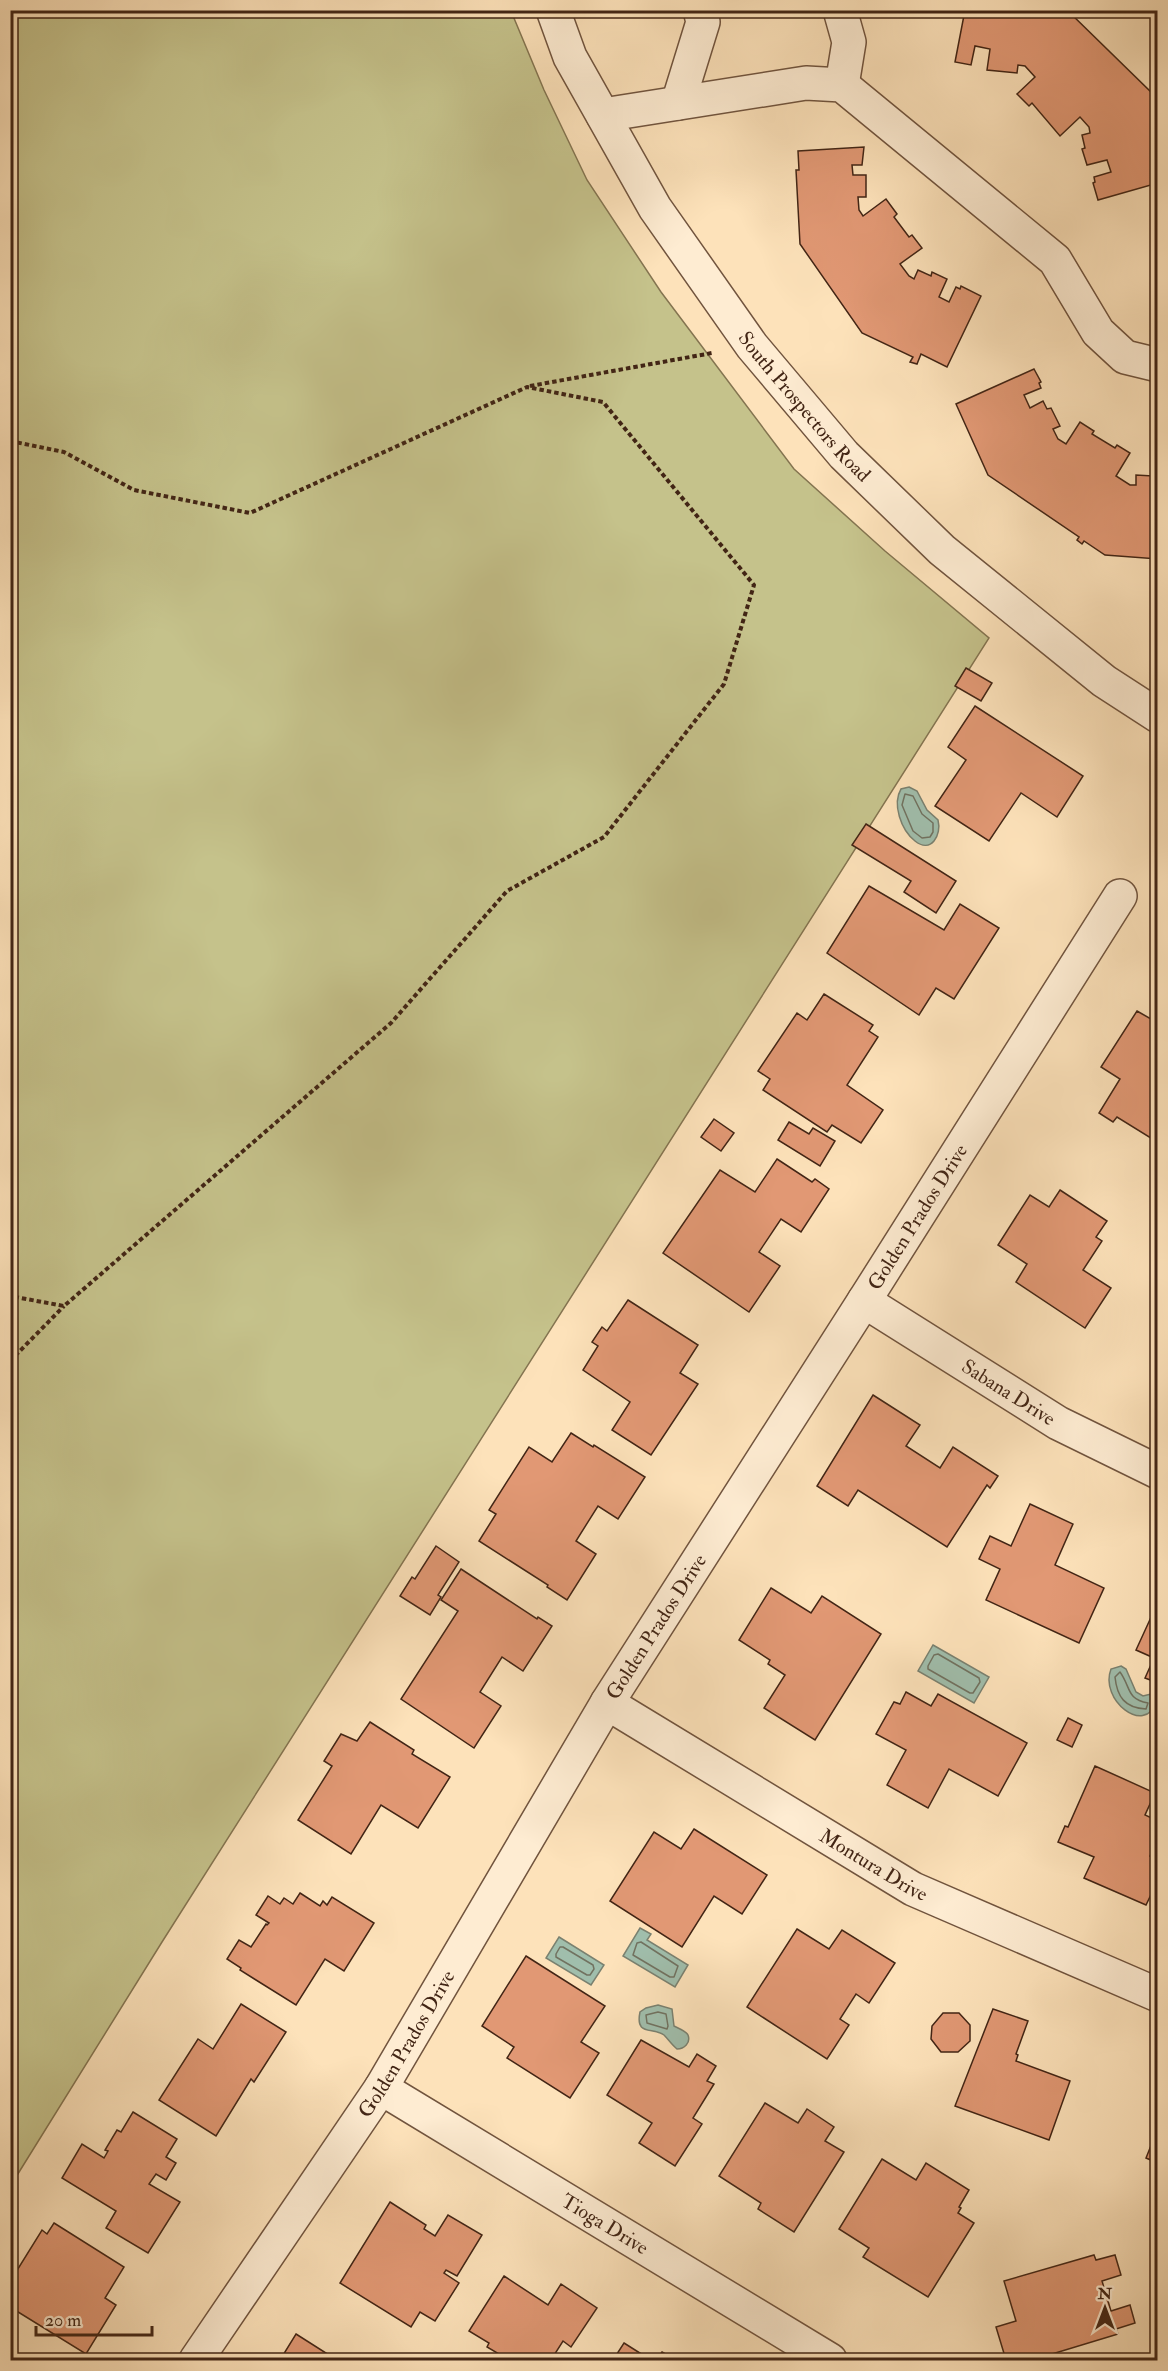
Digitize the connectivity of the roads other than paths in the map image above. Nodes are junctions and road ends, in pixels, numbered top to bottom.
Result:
1 (553, 10) edge
2 (700, 10) edge
3 (840, 10) edge
4 (842, 85) junction
5 (678, 103) junction
6 (603, 115) junction
7 (1158, 365) edge
8 (1158, 716) edge
9 (1120, 896) dead end
10 (864, 1302) junction
11 (1158, 1472) edge
12 (607, 1703) junction
13 (1158, 1995) edge
14 (381, 2088) junction
15 (196, 2361) edge
16 (830, 2361) edge

1 - 6 street, South Prospectors Road
2 - 5 street
3 - 4 street
4 - 5 street
4 - 7 street
5 - 6 street
6 - 8 street, South Prospectors Road
9 - 10 street, Golden Prados Drive
10 - 11 street, Sabana Drive
10 - 12 street, Golden Prados Drive
12 - 13 street, Montura Drive
12 - 14 street, Golden Prados Drive
14 - 15 street, Golden Prados Drive
14 - 16 street, Tioga Drive

